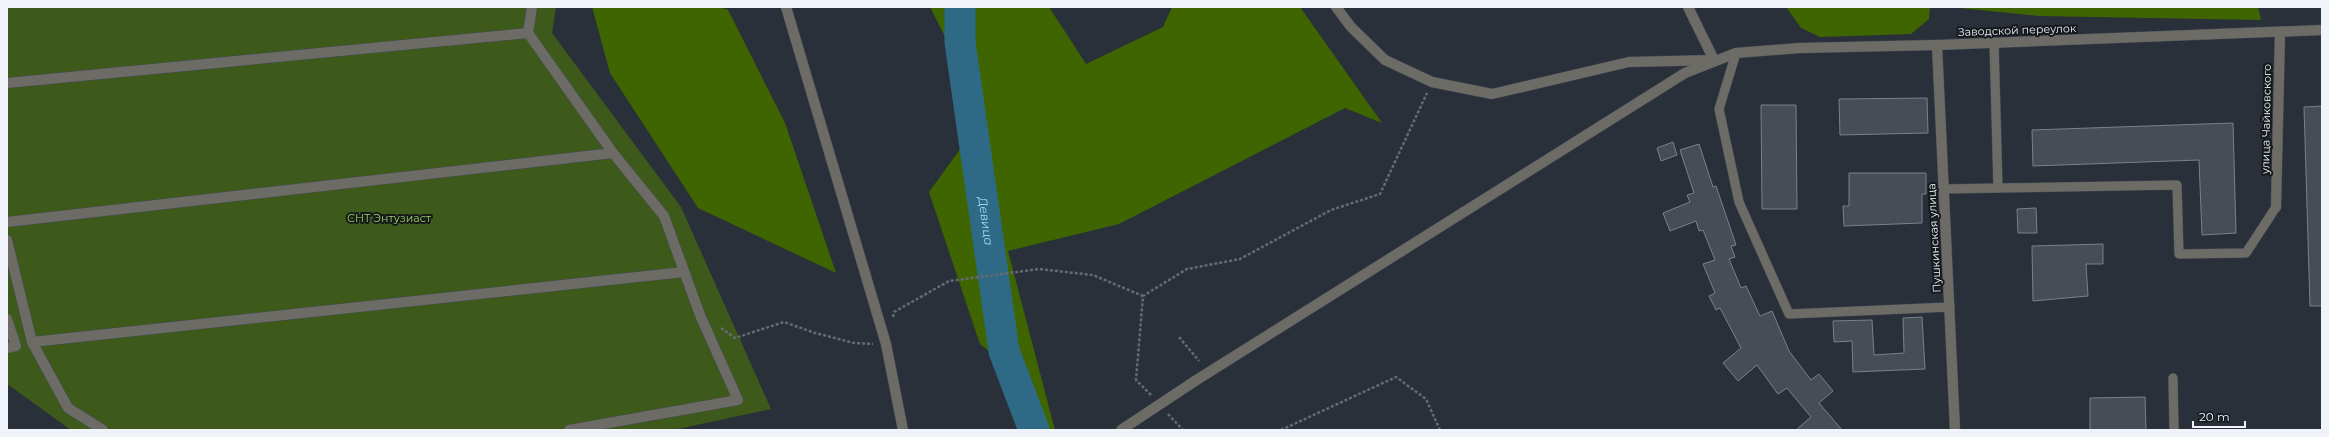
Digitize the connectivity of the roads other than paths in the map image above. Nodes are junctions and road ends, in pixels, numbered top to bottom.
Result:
1 (532, 7) edge
2 (786, 7) edge
3 (1336, 7) edge
4 (1688, 7) edge
5 (2322, 30) edge
6 (2280, 32) junction
7 (528, 33) junction
8 (1994, 42) junction
9 (1937, 45) junction
10 (1736, 53) junction
11 (1714, 60) junction
12 (7, 83) edge
13 (613, 153) junction
14 (1998, 188) junction
15 (1944, 189) junction
16 (2276, 208) joint
17 (7, 222) edge
18 (7, 240) edge
19 (684, 272) junction
20 (1950, 308) junction
21 (7, 319) edge
22 (32, 342) junction
23 (7, 348) edge
24 (2173, 378) dead end
25 (103, 430) edge
26 (569, 430) edge
27 (903, 430) edge
28 (1121, 430) edge
29 (1955, 430) edge
30 (2174, 430) edge

1 - 7 street
2 - 27 street
3 - 11 street
4 - 11 street
5 - 6 street, Заводской переулок
6 - 8 street, Заводской переулок
6 - 16 street, улица Чайковского
7 - 12 street
7 - 13 street
8 - 9 street, Заводской переулок
8 - 14 lane
9 - 10 street, Заводской переулок
9 - 15 street, Пушкинская улица
10 - 11 street, Заводской переулок
10 - 20 lane
11 - 28 street, bridge
13 - 17 street
13 - 19 street
14 - 15 lane
14 - 16 lane
15 - 20 street, Пушкинская улица
18 - 22 street
19 - 22 street
19 - 26 street
20 - 29 street, Пушкинская улица
21 - 23 street
22 - 25 street
24 - 30 lane

